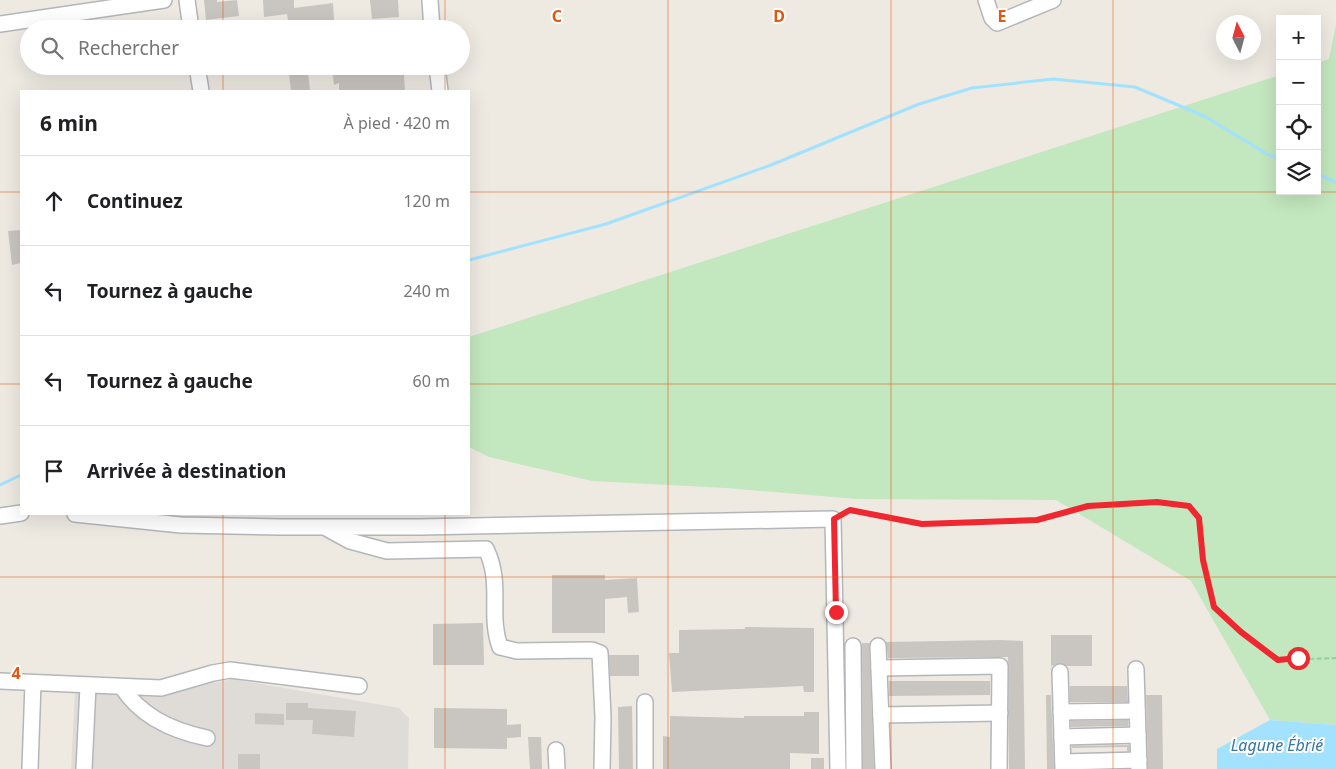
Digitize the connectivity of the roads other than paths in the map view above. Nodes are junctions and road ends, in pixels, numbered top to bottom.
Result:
1 (164, 0) edge
2 (187, 0) edge
3 (430, 0) edge
4 (986, 0) edge
5 (1053, 0) edge
6 (103, 5) edge
7 (20, 20) edge
8 (22, 20) edge
9 (190, 20) edge
10 (431, 20) edge
11 (0, 24) edge
12 (198, 75) edge
13 (438, 75) edge
14 (201, 90) edge
15 (440, 90) edge
16 (20, 513) edge
17 (84, 515) edge
18 (0, 516) edge
19 (324, 527) junction
20 (853, 646) dead end
21 (878, 646) dead end
22 (879, 668) junction
23 (1136, 669) dead end
24 (1060, 672) dead end
25 (0, 681) edge
26 (33, 682) junction
27 (88, 686) junction
28 (359, 686) dead end
29 (122, 687) junction
30 (644, 702) dead end
31 (1137, 707) junction
32 (1061, 708) junction
33 (1000, 713) junction
34 (881, 715) junction
35 (1138, 731) junction
36 (1062, 734) junction
37 (207, 738) dead end
38 (556, 750) dead end
39 (1139, 761) edge
40 (1063, 762) edge
41 (30, 769) edge
42 (84, 769) edge
43 (557, 769) edge
44 (602, 769) edge
45 (645, 769) edge
46 (838, 769) edge
47 (854, 769) edge
48 (883, 769) edge
49 (999, 769) edge

1 - 6 street
2 - 9 street
3 - 10 street
4 - 5 street
6 - 8 street
7 - 11 street
12 - 14 street
13 - 15 street
16 - 18 street
17 - 19 street
19 - 44 street
19 - 46 street
20 - 47 street
21 - 22 street
22 - 33 street
22 - 34 street
23 - 31 street
24 - 32 street
25 - 26 street
26 - 27 street
26 - 41 street
27 - 29 street
27 - 42 street
28 - 29 street
29 - 37 street
30 - 45 street
31 - 32 street
31 - 35 street
32 - 36 street
33 - 34 street
33 - 49 street
34 - 48 street
35 - 36 street
35 - 39 street
36 - 40 street
38 - 43 street
39 - 40 street

